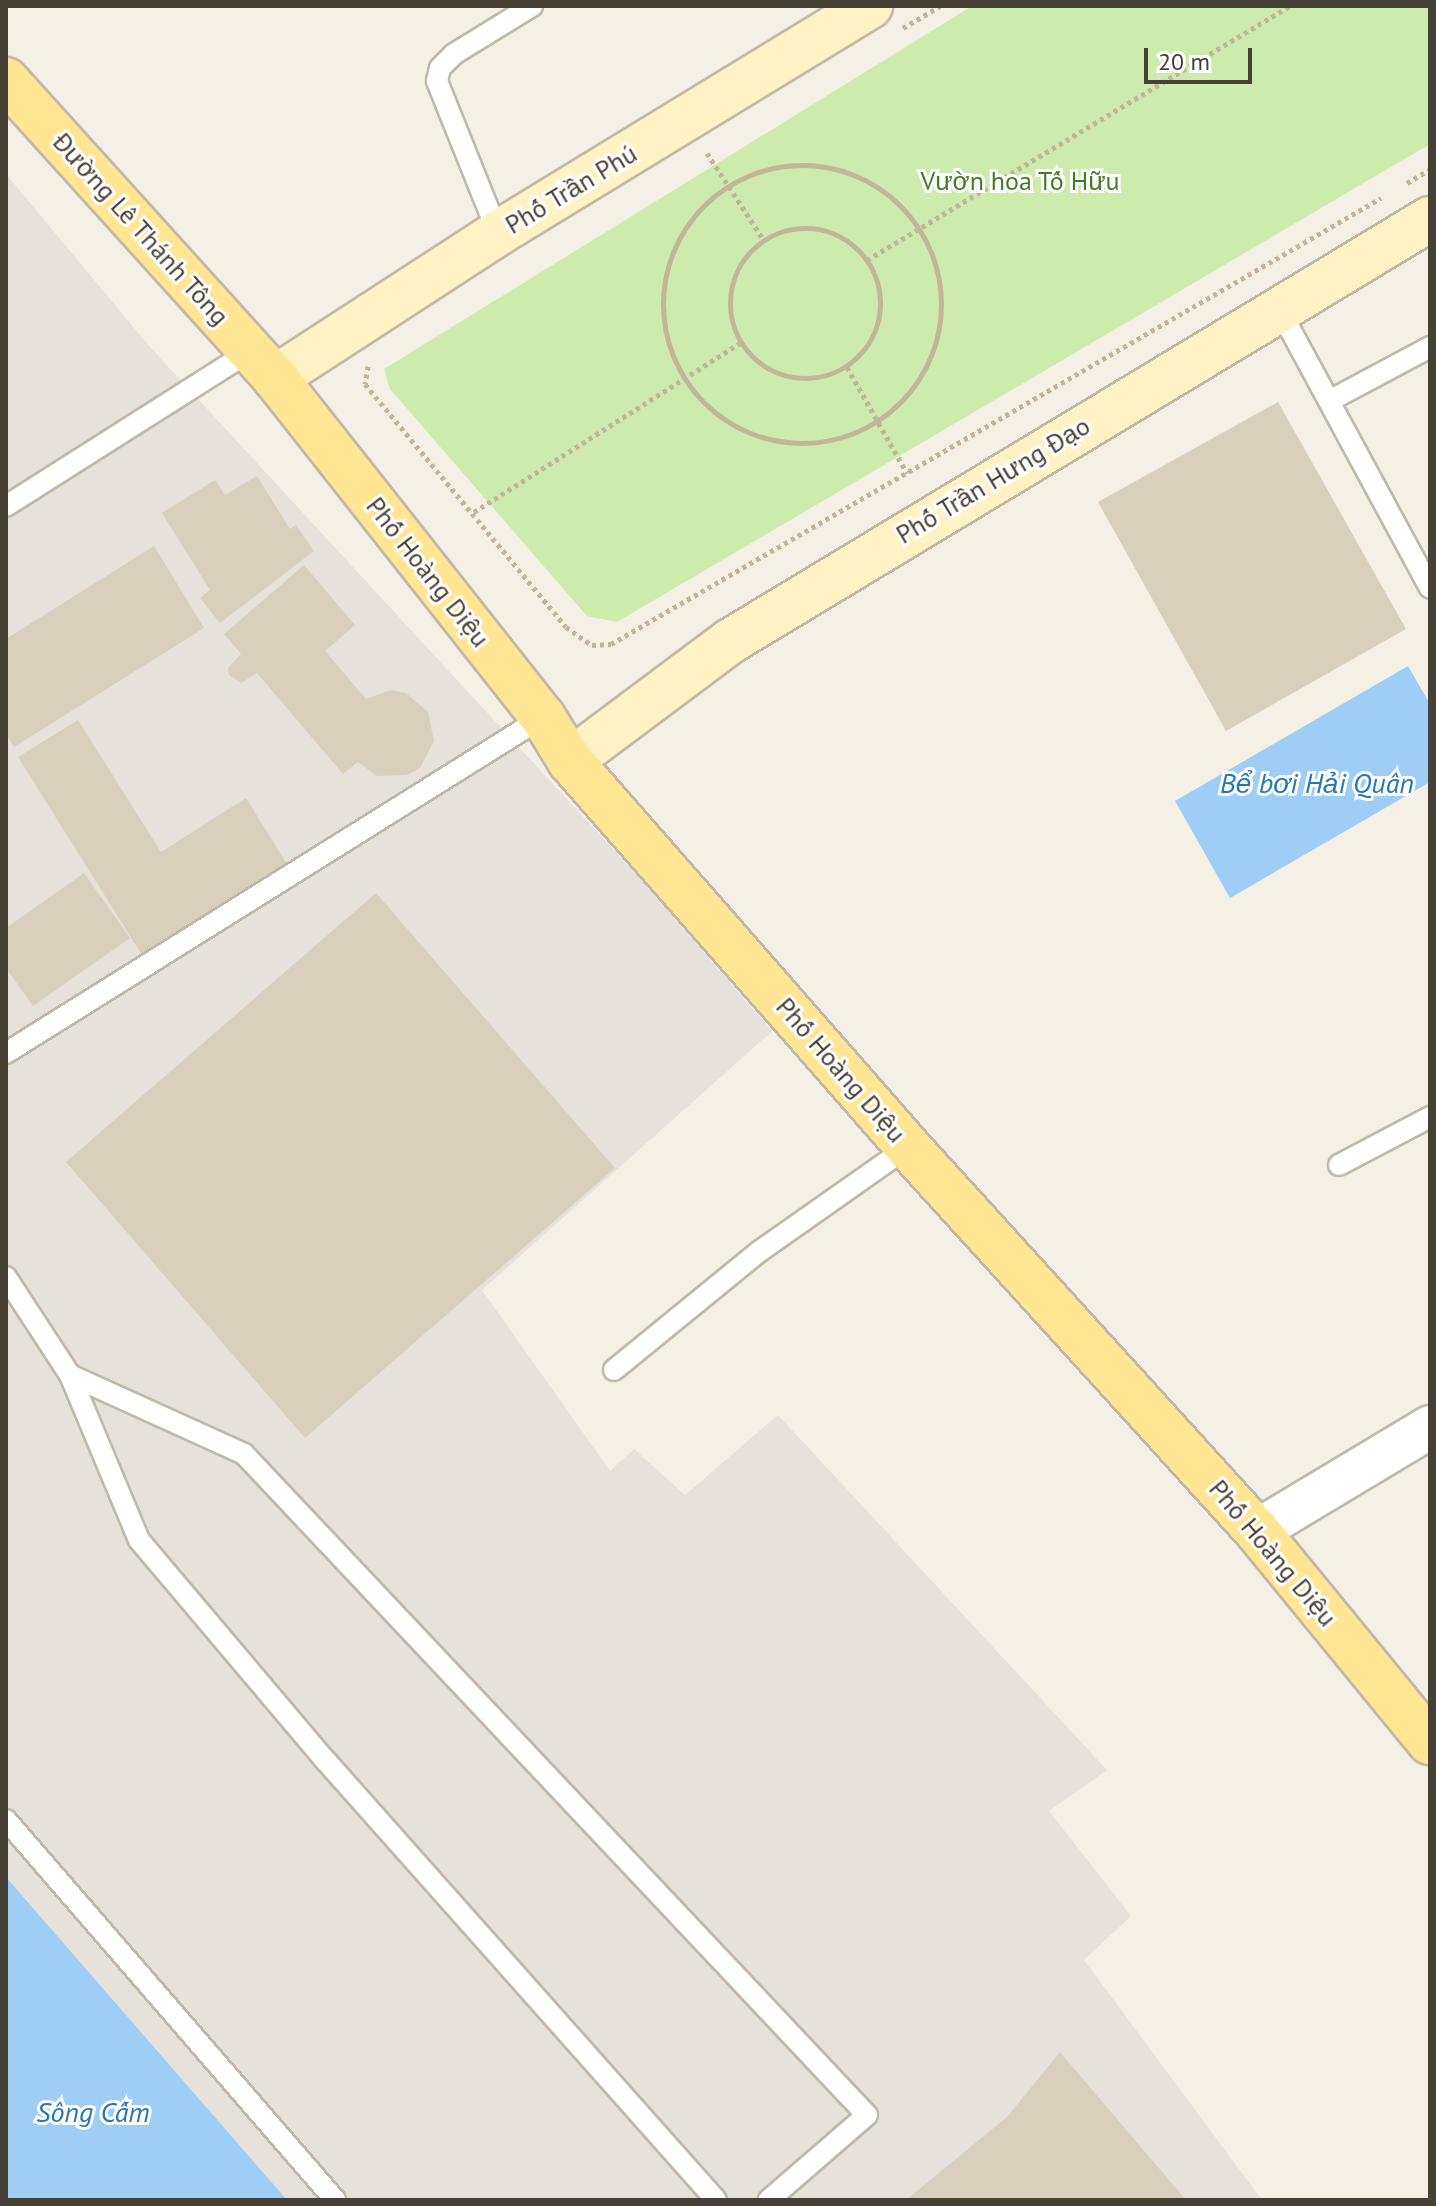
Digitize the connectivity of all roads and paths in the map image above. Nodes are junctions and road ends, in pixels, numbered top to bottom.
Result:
1 (532, 6) edge
2 (940, 6) edge
3 (1290, 6) edge
4 (885, 18) edge
5 (6, 80) edge
6 (717, 142) dead end
7 (704, 150) junction
8 (691, 158) dead end
9 (1430, 169) edge
10 (1402, 185) dead end
11 (729, 186) junction
12 (1389, 193) dead end
13 (1430, 219) edge
14 (919, 227) junction
15 (498, 233) junction
16 (763, 239) junction
17 (867, 260) junction
18 (1278, 307) junction
19 (740, 343) junction
20 (1430, 347) edge
21 (370, 360) dead end
22 (264, 364) junction
23 (847, 367) junction
24 (684, 379) junction
25 (1329, 401) junction
26 (878, 422) junction
27 (907, 473) junction
28 (6, 506) edge
29 (474, 512) junction
30 (1430, 588) edge
31 (543, 717) junction
32 (570, 761) junction
33 (6, 1053) edge
34 (1430, 1117) edge
35 (908, 1147) junction
36 (1339, 1165) dead end
37 (6, 1277) edge
38 (614, 1370) dead end
39 (70, 1375) junction
40 (1430, 1427) edge
41 (1257, 1531) junction
42 (1430, 1742) edge
43 (6, 1820) edge
44 (335, 2200) edge
45 (716, 2200) edge
46 (769, 2200) edge

1 - 15 lane
2 - 4 path
3 - 14 path
4 - 15 main road, Phố Trần Phú
5 - 22 main road, Đường Lê Thánh Tông
6 - 7 path
7 - 8 path
7 - 11 path
9 - 10 path
11 - 14 path
11 - 16 path
11 - 24 path
12 - 27 path
13 - 18 main road, Phố Trần Hưng Đạo
14 - 17 path
14 - 26 path
15 - 22 main road, Phố Trần Phú
16 - 17 path
16 - 19 path
17 - 23 path
18 - 25 lane
18 - 32 main road, Phố Trần Hưng Đạo
19 - 23 path
19 - 24 path
20 - 25 lane
21 - 29 path
22 - 28 lane
22 - 31 main road, Phố Hoàng Diệu
23 - 26 path
24 - 26 path
24 - 29 path
25 - 30 lane
26 - 27 path
27 - 29 path
31 - 32 main road, Phố Hoàng Diệu
31 - 33 lane
32 - 35 main road, Phố Hoàng Diệu
34 - 36 lane
35 - 38 lane
35 - 41 main road, Phố Hoàng Diệu
37 - 39 lane
39 - 45 lane
39 - 46 lane
40 - 41 street
41 - 42 main road, Phố Hoàng Diệu
43 - 44 lane

